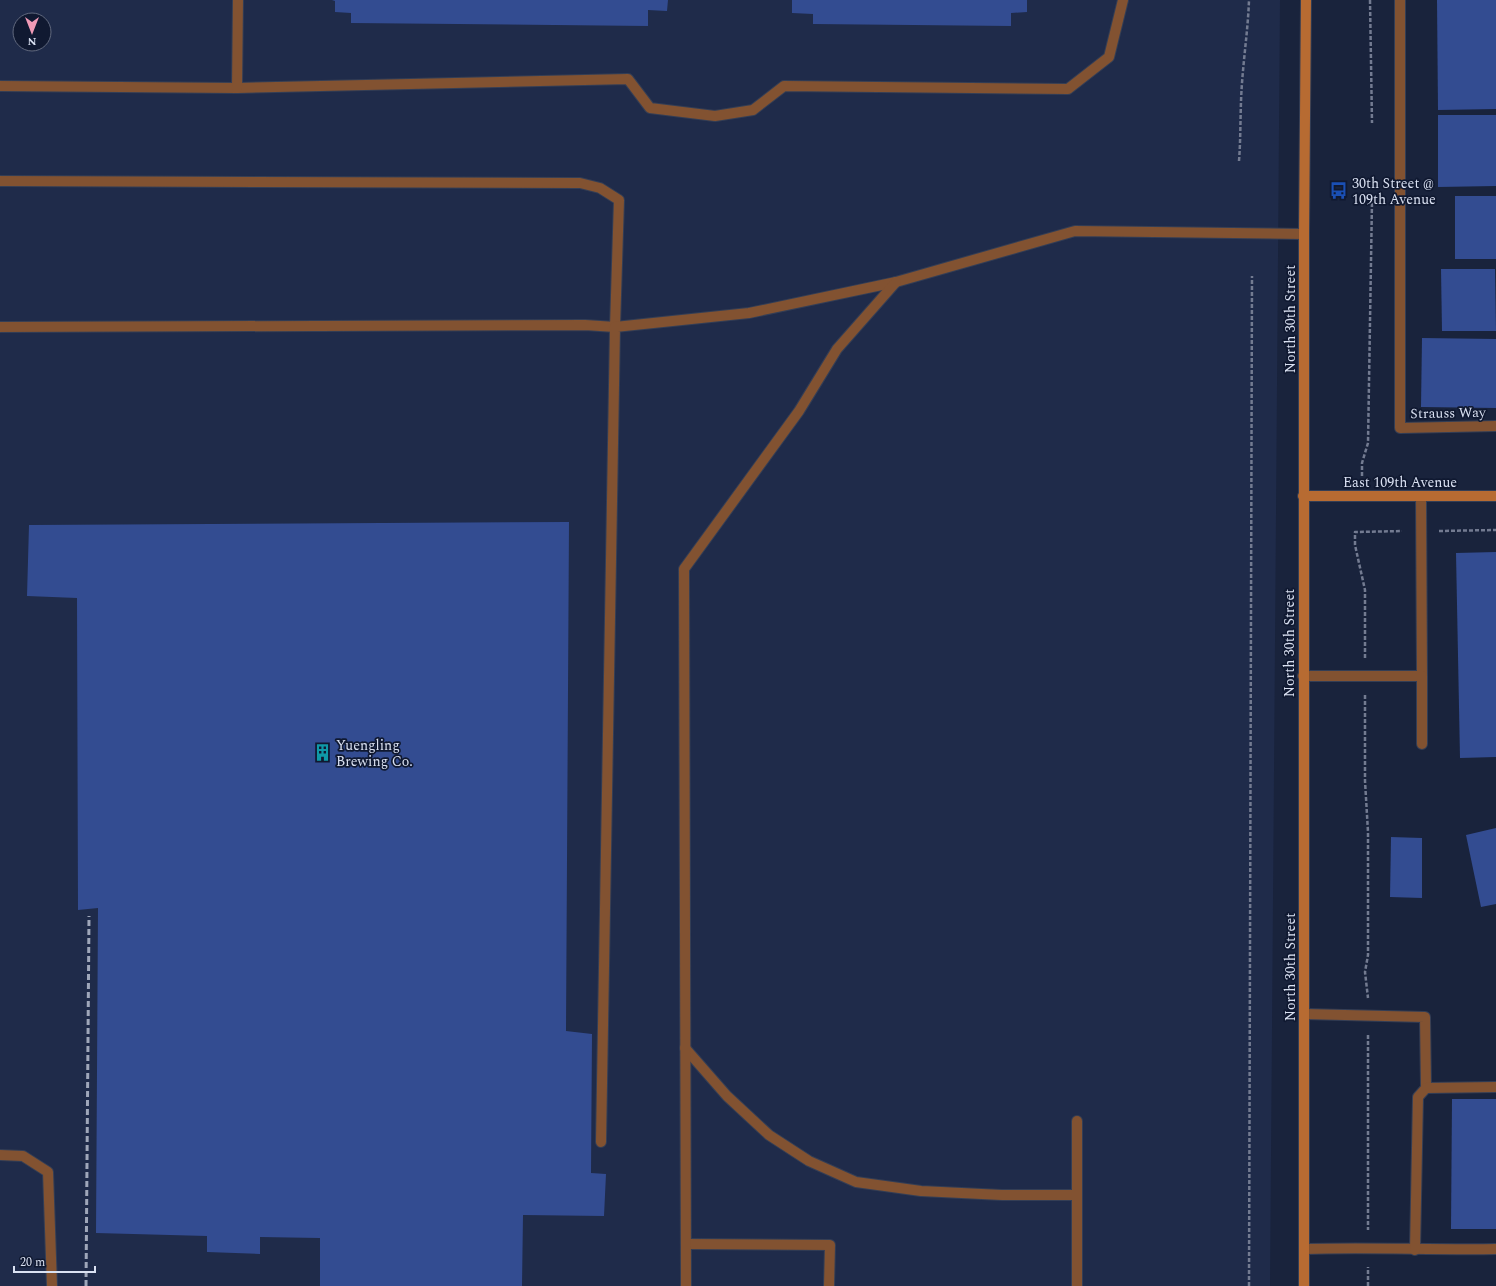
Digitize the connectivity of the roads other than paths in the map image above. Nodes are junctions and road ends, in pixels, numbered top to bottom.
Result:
1 (238, 0) edge
2 (1123, 0) edge
3 (1306, 0) edge
4 (1400, 0) edge
5 (0, 86) edge
6 (237, 88) junction
7 (0, 181) edge
8 (1304, 234) junction
9 (896, 282) junction
10 (0, 327) edge
11 (615, 327) junction
12 (1496, 426) edge
13 (1303, 496) junction
14 (1421, 496) junction
15 (1496, 496) edge
16 (1303, 676) junction
17 (1422, 676) junction
18 (1422, 744) dead end
19 (1304, 1014) junction
20 (685, 1048) junction
21 (1496, 1086) edge
22 (1426, 1088) junction
23 (1077, 1121) dead end
24 (601, 1142) dead end
25 (0, 1155) edge
26 (1076, 1195) junction
27 (686, 1244) junction
28 (1304, 1249) junction
29 (1496, 1249) edge
30 (1415, 1250) junction
31 (52, 1286) edge
32 (686, 1286) edge
33 (829, 1286) edge
34 (1077, 1286) edge
35 (1304, 1286) edge

1 - 6 street
2 - 6 street
3 - 8 main road, North 30th Street
4 - 12 street, Strauss Way
5 - 6 street
7 - 11 street
8 - 9 street
8 - 13 main road, North 30th Street
9 - 11 street
9 - 20 street
10 - 11 street
11 - 24 street
13 - 14 main road, East 109th Avenue
13 - 16 main road, North 30th Street
14 - 15 main road, East 109th Avenue
14 - 17 street
16 - 17 street
16 - 19 main road, North 30th Street
17 - 18 street
19 - 22 street
19 - 28 main road, North 30th Street
20 - 26 street
20 - 27 street
21 - 22 street
22 - 30 street
23 - 26 street
25 - 31 street
26 - 34 street
27 - 32 street
27 - 33 street
28 - 30 street
28 - 35 main road, North 30th Street
29 - 30 street

